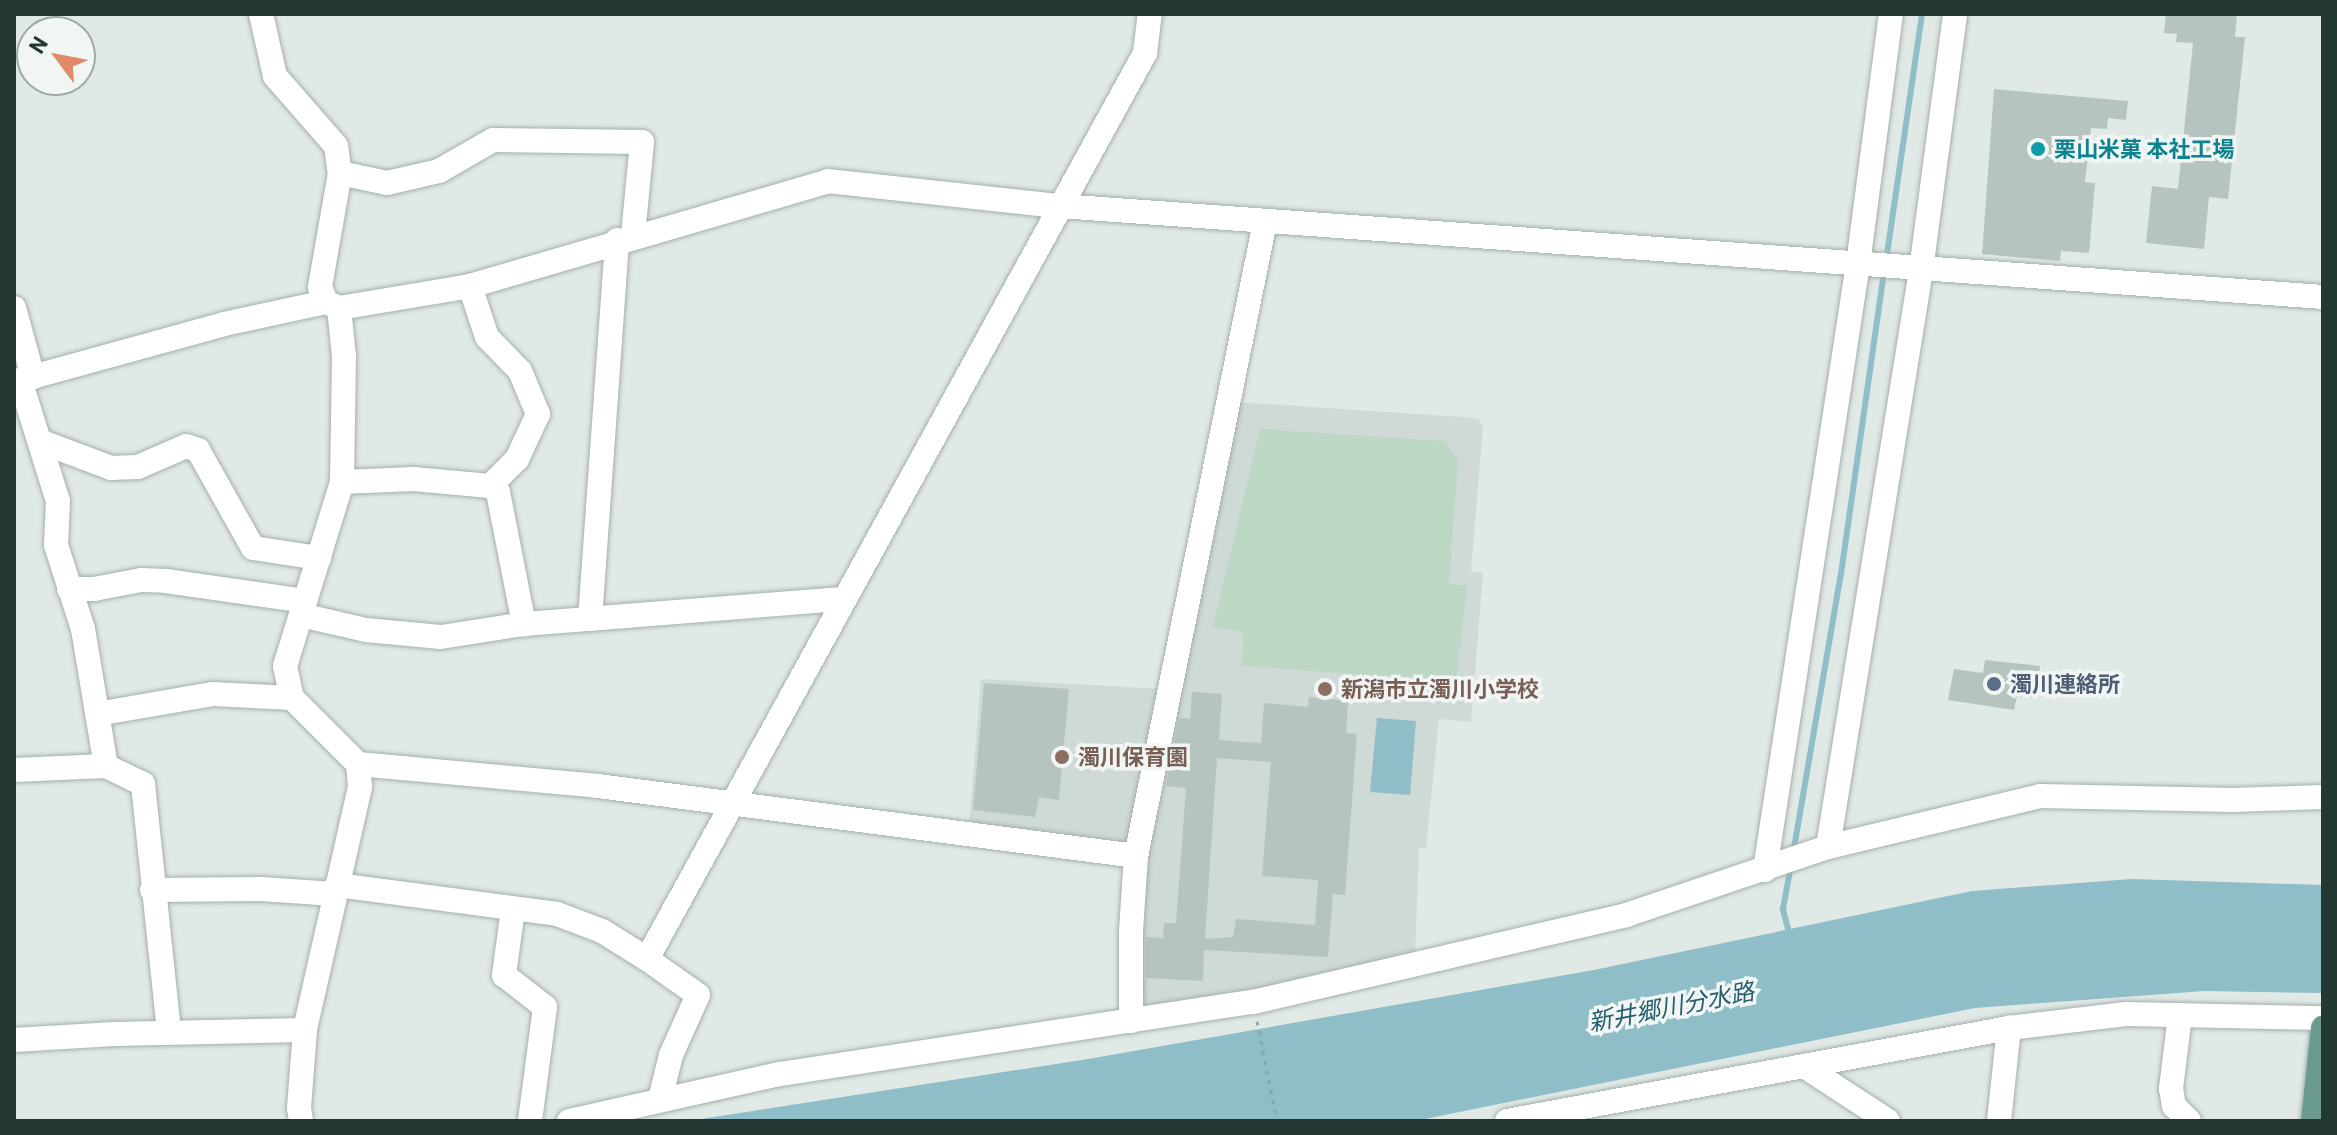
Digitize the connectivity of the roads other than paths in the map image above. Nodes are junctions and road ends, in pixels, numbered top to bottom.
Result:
1 (261, 14) edge
2 (1150, 14) edge
3 (1891, 14) edge
4 (1955, 14) edge
5 (340, 173) junction
6 (1060, 206) junction
7 (1265, 222) junction
8 (625, 238) junction
9 (1862, 264) junction
10 (1913, 269) junction
11 (470, 286) junction
12 (2323, 297) edge
13 (333, 305) junction
14 (14, 308) edge
15 (22, 380) edge
16 (42, 442) junction
17 (342, 482) junction
18 (490, 486) junction
19 (319, 558) junction
20 (69, 589) junction
21 (843, 599) junction
22 (303, 608) junction
23 (590, 619) junction
24 (524, 624) junction
25 (292, 698) junction
26 (97, 714) junction
27 (358, 764) junction
28 (106, 766) junction
29 (14, 770) edge
30 (2323, 797) edge
31 (731, 802) junction
32 (1828, 847) junction
33 (1136, 856) junction
34 (1765, 870) junction
35 (152, 890) junction
36 (336, 890) junction
37 (513, 909) junction
38 (647, 959) junction
39 (2180, 1015) junction
40 (2323, 1018) edge
41 (1131, 1021) junction
42 (2009, 1028) junction
43 (2323, 1028) edge
44 (305, 1030) junction
45 (169, 1032) junction
46 (14, 1040) edge
47 (2321, 1062) edge
48 (1804, 1066) junction
49 (660, 1099) junction
50 (1593, 1112) edge
51 (301, 1121) edge
52 (530, 1121) edge
53 (569, 1121) edge
54 (1507, 1121) edge
55 (1888, 1121) edge
56 (1999, 1121) edge
57 (2189, 1121) edge
58 (2313, 1121) edge

1 - 5 street
2 - 6 street
3 - 9 street
4 - 10 street
5 - 8 street
5 - 13 street
6 - 7 street
6 - 8 street
6 - 21 street
7 - 9 street
7 - 33 street
8 - 11 street
8 - 23 street
9 - 10 street
9 - 34 street
10 - 12 street
10 - 32 street
11 - 13 street
11 - 18 street
13 - 15 street
13 - 17 street
14 - 15 street
15 - 16 street
16 - 19 street
16 - 20 street
17 - 18 street
17 - 19 street
18 - 24 street
19 - 22 street
20 - 22 street
20 - 26 street
21 - 23 street
21 - 31 street
22 - 24 street
22 - 25 street
23 - 24 street
25 - 26 street
25 - 27 street
26 - 28 street
27 - 31 street
27 - 36 street
28 - 29 street
28 - 35 street
30 - 32 street
31 - 33 street
31 - 38 street
32 - 34 street
33 - 41 street
34 - 41 street
35 - 36 street
35 - 45 street
36 - 37 street
36 - 44 street
37 - 38 street
37 - 52 street
38 - 49 street
39 - 40 street
39 - 42 street
39 - 57 street
41 - 49 street
42 - 48 street
42 - 56 street
43 - 47 main road
44 - 45 street
44 - 51 street
45 - 46 street
47 - 58 main road
48 - 50 street
48 - 55 street
49 - 53 street
50 - 54 street

